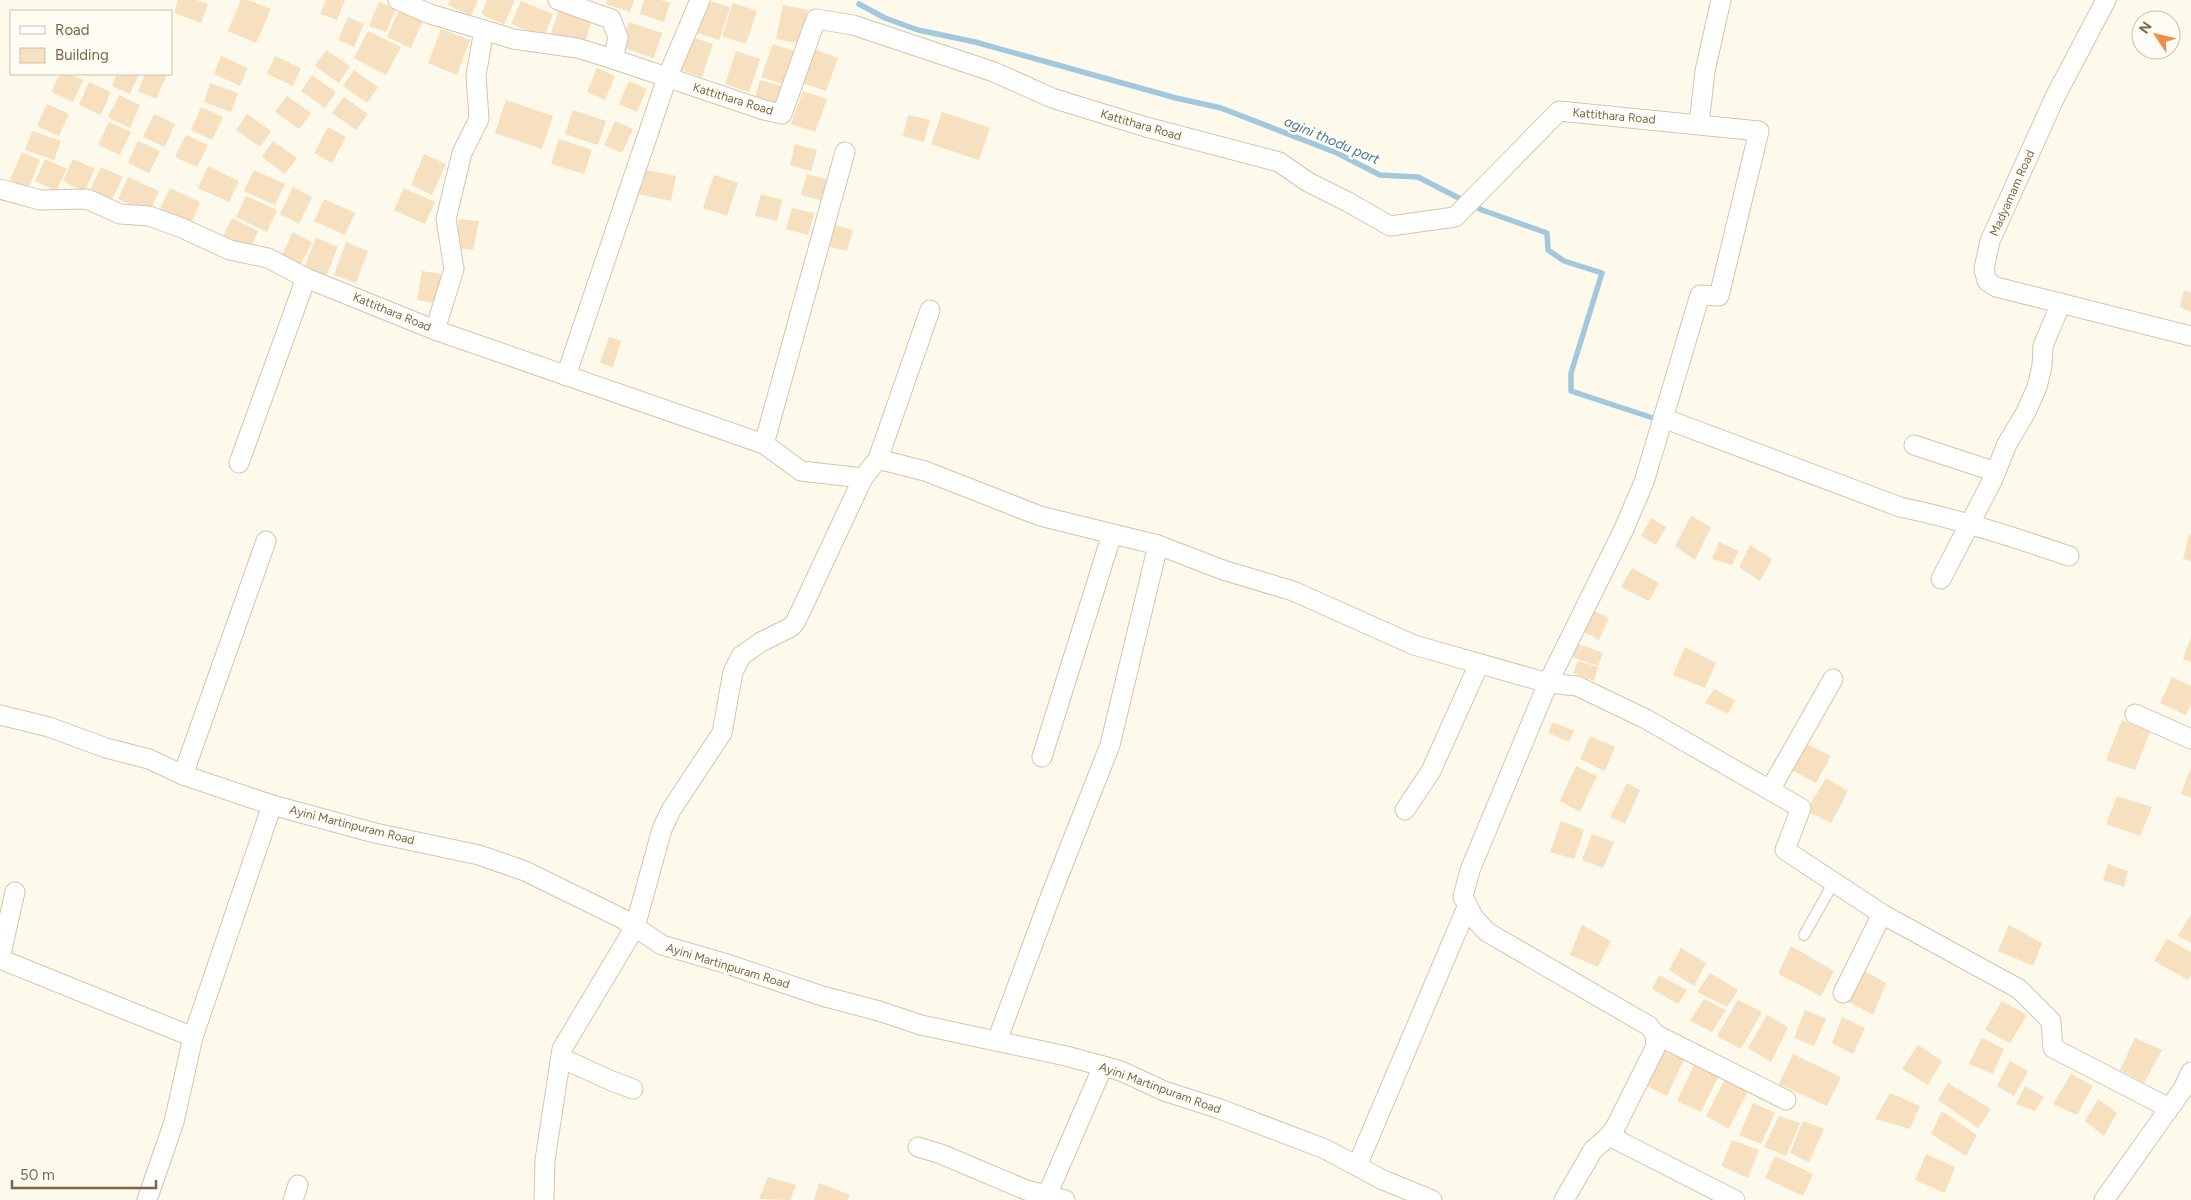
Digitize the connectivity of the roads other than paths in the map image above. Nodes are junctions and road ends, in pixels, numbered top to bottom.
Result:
1 (398, 0) edge
2 (558, 0) edge
3 (700, 0) edge
4 (1721, 0) edge
5 (2106, 0) edge
6 (484, 30) junction
7 (613, 59) junction
8 (667, 78) junction
9 (1699, 124) junction
10 (845, 152) dead end
11 (0, 189) edge
12 (306, 278) junction
13 (2061, 303) junction
14 (930, 310) dead end
15 (435, 330) junction
16 (2191, 336) edge
17 (566, 376) junction
18 (1663, 418) junction
19 (764, 444) junction
20 (1914, 445) dead end
21 (878, 459) junction
22 (239, 463) dead end
23 (1996, 472) junction
24 (863, 478) junction
25 (1968, 524) junction
26 (1112, 534) junction
27 (266, 541) dead end
28 (1158, 545) junction
29 (2069, 556) dead end
30 (1941, 579) dead end
31 (1479, 664) junction
32 (1833, 679) dead end
33 (1548, 684) junction
34 (2135, 714) dead end
35 (0, 715) edge
36 (2191, 739) edge
37 (1042, 757) dead end
38 (183, 775) junction
39 (1770, 790) junction
40 (272, 805) junction
41 (1405, 810) dead end
42 (1834, 882) junction
43 (15, 892) dead end
44 (1467, 907) junction
45 (1882, 914) junction
46 (635, 927) junction
47 (1804, 935) dead end
48 (0, 958) edge
49 (1843, 994) dead end
50 (1655, 1034) junction
51 (193, 1037) junction
52 (997, 1041) junction
53 (561, 1058) junction
54 (1103, 1066) junction
55 (2191, 1072) edge
56 (633, 1088) dead end
57 (1786, 1100) dead end
58 (2169, 1108) junction
59 (1609, 1136) junction
60 (918, 1147) dead end
61 (1356, 1166) junction
62 (1052, 1199) edge
63 (146, 1200) edge
64 (544, 1200) edge
65 (1432, 1200) edge
66 (1564, 1200) edge
67 (1735, 1200) edge
68 (2104, 1200) edge

1 - 6 street
2 - 7 street
3 - 8 street
4 - 9 street
5 - 13 street, Madyamam Road
6 - 7 street, Kattithara Road
6 - 15 street, Kattithara Road
7 - 8 street, Kattithara Road
8 - 9 street, Kattithara Road
8 - 17 street
9 - 18 street
10 - 19 street
11 - 12 street, Kattithara Road
12 - 15 street, Kattithara Road
12 - 22 street
13 - 16 street, Madyamam Road
13 - 23 street
14 - 21 street
15 - 17 street
17 - 19 street
18 - 25 street
18 - 33 street
19 - 24 street
20 - 23 street
21 - 24 street
21 - 26 street
23 - 25 street
24 - 46 street
25 - 29 street
25 - 30 street
26 - 28 street
26 - 37 street
27 - 38 street
28 - 31 street
28 - 52 street
31 - 33 street
31 - 41 street
32 - 39 street
33 - 39 street
33 - 44 street
34 - 36 street
35 - 38 street, Ayini Martinpuram Road
38 - 40 street, Ayini Martinpuram Road
39 - 42 street
40 - 46 street, Ayini Martinpuram Road
40 - 51 street
42 - 45 street
42 - 47 lane
43 - 48 street
44 - 50 street
44 - 61 street
45 - 49 street
45 - 58 street
46 - 52 street, Ayini Martinpuram Road
46 - 53 street
48 - 51 street
50 - 57 street
50 - 59 street
51 - 63 street
52 - 54 street, Ayini Martinpuram Road
53 - 56 street
53 - 64 street
54 - 61 street, Ayini Martinpuram Road
54 - 62 street
55 - 58 street
58 - 68 street
59 - 66 street
59 - 67 street
60 - 62 street
61 - 65 street, Ayini Martinpuram Road

